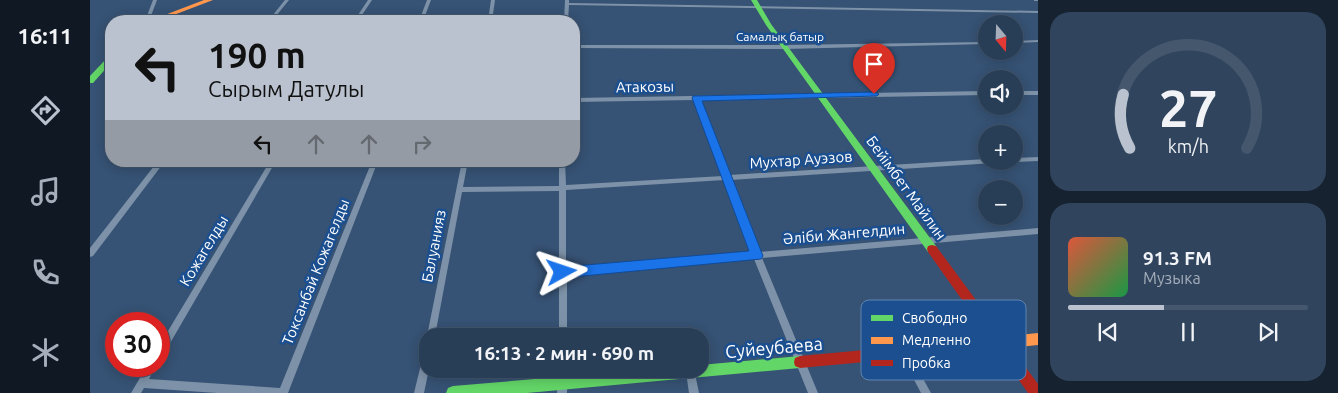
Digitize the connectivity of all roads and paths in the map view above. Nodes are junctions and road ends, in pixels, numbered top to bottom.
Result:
1 (155, 0) edge
2 (210, 0) edge
3 (287, 0) edge
4 (370, 0) edge
5 (429, 0) edge
6 (493, 0) edge
7 (567, 2) edge
8 (756, 4) edge
9 (1038, 12) edge
10 (149, 15) edge
11 (169, 15) edge
12 (275, 15) edge
13 (360, 15) edge
14 (423, 15) edge
15 (491, 15) edge
16 (566, 15) edge
17 (1038, 41) edge
18 (1023, 42) edge
19 (978, 43) edge
20 (580, 47) edge
21 (785, 47) junction
22 (105, 65) edge
23 (90, 81) edge
24 (978, 93) edge
25 (1023, 93) edge
26 (1038, 93) edge
27 (820, 96) junction
28 (696, 98) junction
29 (580, 100) edge
30 (1038, 159) edge
31 (1023, 160) edge
32 (978, 162) edge
33 (157, 167) edge
34 (269, 167) edge
35 (373, 167) edge
36 (464, 167) edge
37 (562, 167) edge
38 (873, 168) junction
39 (727, 178) junction
40 (562, 188) junction
41 (459, 190) junction
42 (1038, 231) edge
43 (925, 241) junction
44 (90, 254) edge
45 (757, 256) junction
46 (562, 272) junction
47 (969, 300) edge
48 (433, 328) edge
49 (563, 328) edge
50 (170, 335) edge
51 (861, 357) edge
52 (800, 362) junction
53 (709, 370) edge
54 (146, 377) edge
55 (423, 378) edge
56 (643, 378) edge
57 (692, 378) edge
58 (1026, 379) edge
59 (919, 380) edge
60 (142, 383) junction
61 (563, 388) edge
62 (136, 393) edge
63 (281, 393) edge
64 (420, 393) edge
65 (453, 393) edge
66 (694, 393) edge
67 (813, 393) edge
68 (926, 393) edge
69 (1036, 393) edge

1 - 10 street
2 - 11 street
3 - 12 street
4 - 13 street
5 - 14 street
6 - 15 street
7 - 8 street
7 - 16 street
8 - 9 street
8 - 21 street, Бейімбет Майлин
17 - 18 street
19 - 21 street, Самалық батыр
20 - 21 street, Самалық батыр
21 - 27 street, Бейімбет Майлин
22 - 23 street
24 - 27 street, Атакозы
25 - 26 street
27 - 28 street, Атакозы
27 - 38 street, Бейімбет Майлин
28 - 29 street, Атакозы
28 - 39 street
30 - 31 street
32 - 38 street, Мухтар Ауэзов
33 - 44 street
34 - 50 street, Кожагелды
35 - 63 street, Токсанбай Кожагелды
36 - 41 street, Балуанияз
37 - 40 street
38 - 39 street, Мухтар Ауэзов
38 - 43 street, Бейімбет Майлин
39 - 40 street, Мухтар Ауэзов
39 - 45 street
40 - 41 street, Мухтар Ауэзов
40 - 46 street
41 - 48 street, Балуанияз
42 - 43 street, Әліби Жангелдин
43 - 45 street, Әліби Жангелдин
43 - 47 street, Бейімбет Майлин
45 - 46 street, Әліби Жангелдин
45 - 52 street
46 - 49 street
51 - 52 street, Суйеубаева
52 - 53 street, Суйеубаева
52 - 67 street
54 - 60 street
55 - 64 street
56 - 61 street, Суйеубаева
57 - 66 street
58 - 69 street, Бейімбет Майлин
59 - 68 street
60 - 62 street
60 - 63 street
61 - 65 street, Суйеубаева

